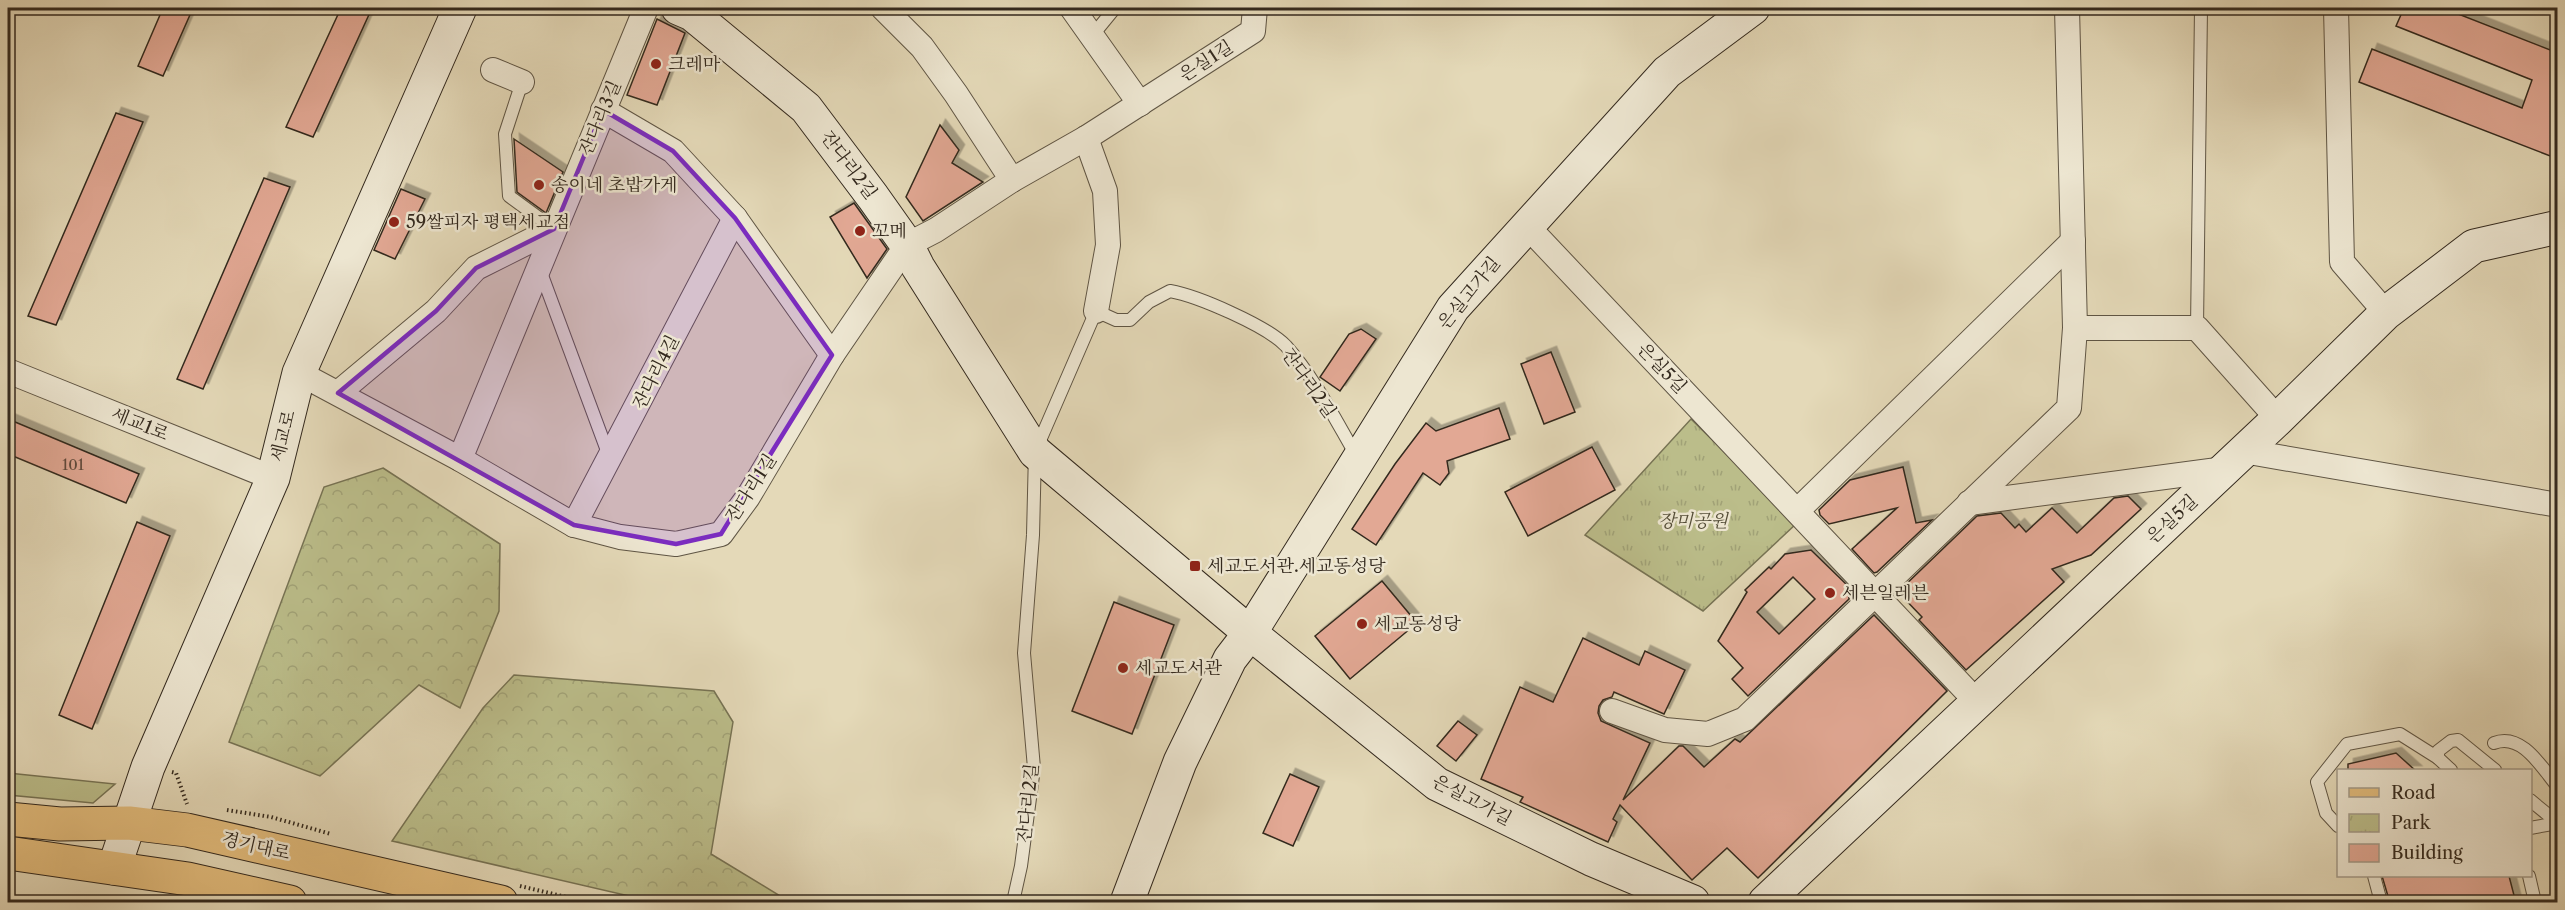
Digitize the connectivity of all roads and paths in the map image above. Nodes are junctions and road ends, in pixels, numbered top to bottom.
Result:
1 (460, 8) edge
2 (646, 8) edge
3 (678, 8) edge
4 (883, 8) edge
5 (1072, 8) edge
6 (1115, 8) edge
7 (1255, 8) edge
8 (1754, 8) edge
9 (2067, 8) edge
10 (2202, 8) edge
11 (2336, 8) edge
12 (1092, 36) junction
13 (493, 70) dead end
14 (522, 82) joint
15 (1140, 104) junction
16 (603, 110) junction
17 (1086, 138) junction
18 (1012, 180) junction
19 (735, 218) junction
20 (1527, 226) junction
21 (2558, 227) edge
22 (554, 229) junction
23 (2073, 241) junction
24 (907, 245) junction
25 (539, 266) junction
26 (1096, 310) junction
27 (2386, 314) junction
28 (2075, 328) junction
29 (2197, 328) junction
30 (832, 355) junction
31 (8, 371) edge
32 (299, 373) junction
33 (8, 388) edge
34 (338, 393) junction
35 (2278, 419) junction
36 (1035, 452) junction
37 (1358, 458) junction
38 (460, 459) junction
39 (610, 460) junction
40 (2234, 460) junction
41 (261, 482) junction
42 (1969, 503) junction
43 (2558, 505) edge
44 (1798, 510) junction
45 (574, 525) junction
46 (1875, 593) junction
47 (1250, 633) junction
48 (1977, 702) junction
49 (1612, 711) dead end
50 (2494, 743) dead end
51 (2438, 758) junction
52 (2449, 769) edge
53 (2493, 769) edge
54 (2558, 787) edge
55 (2532, 802) edge
56 (8, 819) edge
57 (2558, 823) edge
58 (119, 824) junction
59 (2337, 825) edge
60 (2532, 828) edge
61 (8, 854) edge
62 (106, 867) junction
63 (2374, 877) edge
64 (2529, 877) edge
65 (290, 903) edge
66 (501, 903) edge
67 (1013, 903) edge
68 (1127, 903) edge
69 (1692, 903) edge
70 (1765, 903) edge
71 (2381, 903) edge
72 (2535, 903) edge

1 - 32 street, 세교로
2 - 16 street, 잔다리3길
3 - 24 street, 잔다리2길
4 - 18 street
5 - 12 street
6 - 12 lane
7 - 15 street, 은실1길
8 - 20 street, 은실고가길
9 - 23 street
10 - 29 lane
11 - 27 street
12 - 15 street
13 - 14 street
14 - 22 lane
15 - 17 street, 은실1길
16 - 19 street
16 - 22 street, 잔다리3길
17 - 18 street, 잔다리1길
17 - 26 street
18 - 24 street, 잔다리1길
19 - 30 street
19 - 39 street, 잔다리4길
20 - 37 street, 은실고가길
20 - 44 street, 은실5길
21 - 27 street
22 - 25 street, 잔다리3길
22 - 34 street
23 - 28 street
23 - 44 street
24 - 30 street, 잔다리1길
24 - 36 street, 잔다리2길
25 - 38 street, 잔다리3길
25 - 39 lane
26 - 36 lane, 잔다리2길
26 - 37 lane, 잔다리2길
27 - 35 street, 은실5길
28 - 29 street
28 - 42 street
29 - 35 street
30 - 45 street, 잔다리1길
31 - 41 street, 세교1로
32 - 34 street, 잔다리1길
32 - 41 street, 세교로
33 - 41 street, 세교1로
34 - 38 street, 잔다리1길
35 - 40 street, 은실5길
36 - 47 street, 잔다리2길
36 - 67 lane, 잔다리2길
37 - 47 street, 은실고가길
38 - 45 street, 잔다리1길
39 - 45 street, 잔다리4길
40 - 42 street
40 - 43 street
40 - 48 street, 은실5길
41 - 58 street, 세교로
42 - 46 street
44 - 46 street, 은실5길
46 - 48 street, 은실5길
46 - 49 street
47 - 68 street, 은실고가길
47 - 69 street, 은실고가길
48 - 70 street
50 - 54 lane
51 - 52 lane
51 - 53 lane
51 - 59 lane
55 - 57 lane
56 - 58 main road, 경기대로
57 - 60 lane
58 - 62 street
58 - 66 main road, 경기대로
61 - 62 main road
62 - 65 main road
63 - 71 lane
64 - 72 lane

